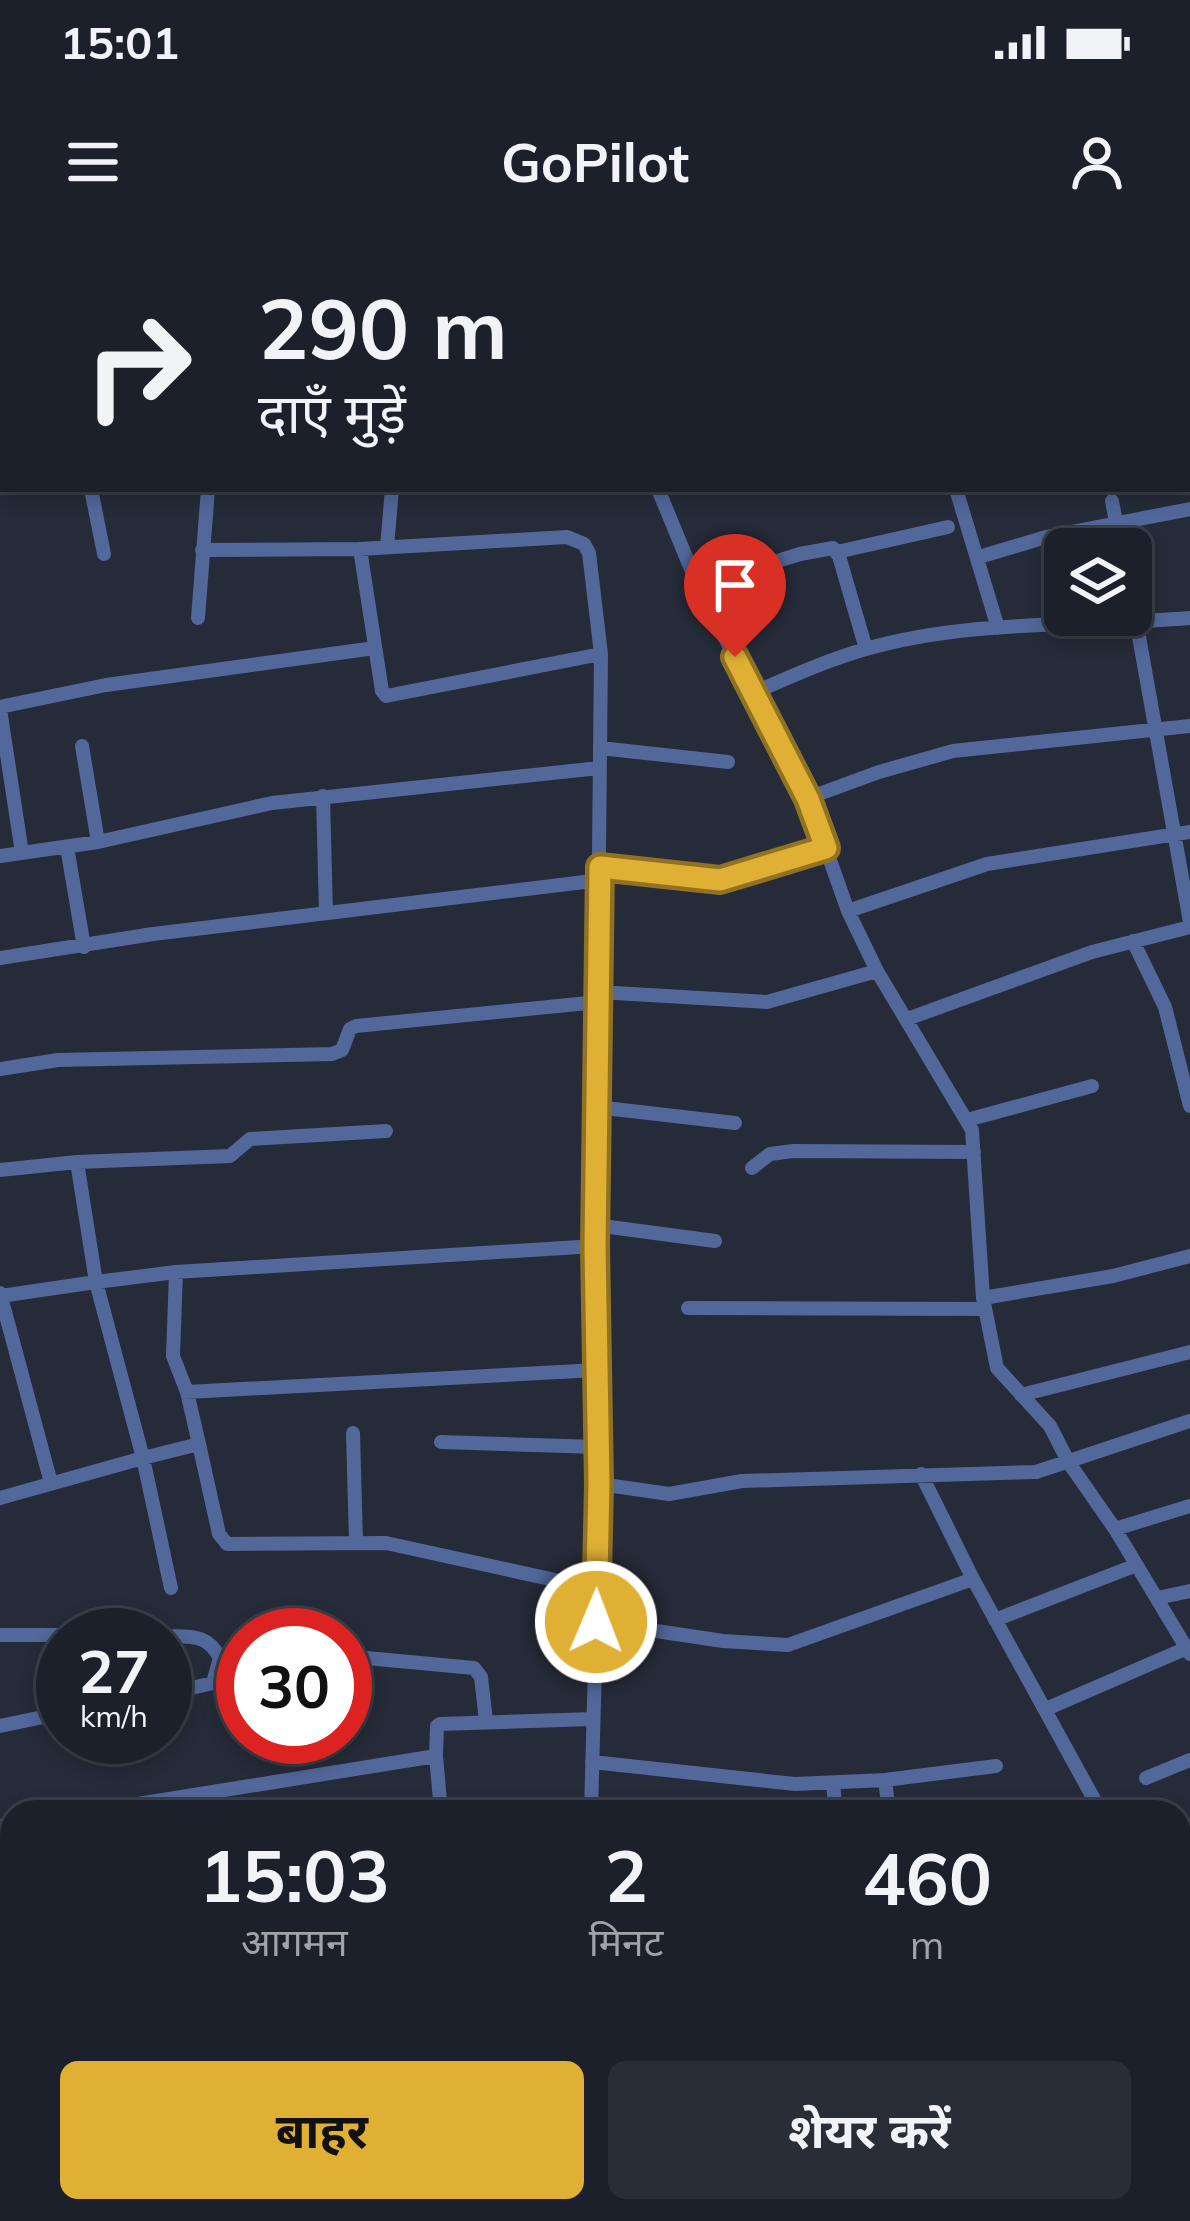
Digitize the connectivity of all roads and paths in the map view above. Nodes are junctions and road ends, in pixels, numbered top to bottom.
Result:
1 (92, 492) edge
2 (208, 492) edge
3 (392, 492) edge
4 (659, 492) edge
5 (957, 492) edge
6 (1112, 501) dead end
7 (1190, 509) edge
8 (1116, 524) junction
9 (948, 527) dead end
10 (1117, 528) edge
11 (387, 547) junction
12 (360, 549) junction
13 (202, 550) junction
14 (837, 552) junction
15 (104, 554) dead end
16 (979, 557) junction
17 (698, 586) junction
18 (198, 618) dead end
19 (1190, 618) edge
20 (1152, 621) edge
21 (1044, 626) edge
22 (998, 628) junction
23 (1140, 636) edge
24 (376, 648) junction
25 (866, 649) junction
26 (602, 654) junction
27 (753, 693) junction
28 (0, 708) edge
29 (1190, 726) edge
30 (1155, 730) junction
31 (82, 746) dead end
32 (600, 748) junction
33 (728, 762) dead end
34 (599, 768) junction
35 (323, 796) junction
36 (808, 799) junction
37 (1171, 832) junction
38 (1190, 832) edge
39 (98, 842) junction
40 (67, 848) junction
41 (826, 848) junction
42 (22, 853) junction
43 (0, 856) edge
44 (600, 873) junction
45 (848, 911) junction
46 (326, 913) junction
47 (1190, 924) edge
48 (1132, 941) junction
49 (84, 946) junction
50 (0, 958) edge
51 (877, 971) junction
52 (598, 997) junction
53 (907, 1019) junction
54 (0, 1069) edge
55 (1092, 1086) dead end
56 (1190, 1106) edge
57 (596, 1107) junction
58 (967, 1120) junction
59 (734, 1123) dead end
60 (386, 1131) dead end
61 (974, 1152) junction
62 (77, 1162) junction
63 (752, 1168) dead end
64 (0, 1170) edge
65 (595, 1225) junction
66 (715, 1241) dead end
67 (595, 1246) junction
68 (1190, 1256) edge
69 (176, 1272) junction
70 (96, 1282) junction
71 (0, 1295) edge
72 (984, 1303) junction
73 (688, 1308) dead end
74 (1190, 1352) edge
75 (597, 1370) junction
76 (187, 1392) junction
77 (1021, 1395) junction
78 (1190, 1421) edge
79 (353, 1432) dead end
80 (441, 1442) dead end
81 (199, 1444) junction
82 (598, 1447) junction
83 (142, 1458) junction
84 (1069, 1463) junction
85 (921, 1474) junction
86 (51, 1483) junction
87 (599, 1484) junction
88 (0, 1498) edge
89 (1190, 1506) edge
90 (1115, 1529) junction
91 (356, 1542) junction
92 (1134, 1566) junction
93 (973, 1579) junction
94 (171, 1588) dead end
95 (596, 1588) junction
96 (1190, 1591) edge
97 (1157, 1598) junction
98 (995, 1620) junction
99 (596, 1622) junction
100 (0, 1635) edge
101 (36, 1635) edge
102 (192, 1637) edge
103 (1188, 1651) edge
104 (216, 1652) edge
105 (372, 1659) edge
106 (216, 1672) edge
107 (192, 1688) edge
108 (1046, 1709) junction
109 (36, 1719) edge
110 (593, 1719) junction
111 (486, 1721) junction
112 (0, 1726) edge
113 (436, 1756) junction
114 (1190, 1760) edge
115 (592, 1762) junction
116 (996, 1766) dead end
117 (1147, 1778) dead end
118 (885, 1780) junction
119 (833, 1784) junction
120 (163, 1800) edge
121 (440, 1800) edge
122 (591, 1800) edge
123 (835, 1800) edge
124 (888, 1800) edge
125 (1095, 1800) edge

1 - 15 street
2 - 13 street
3 - 11 street
4 - 17 street
5 - 16 street
6 - 8 street
7 - 8 street
8 - 10 street
8 - 16 street
9 - 14 street
11 - 12 street
11 - 26 street
12 - 13 street
12 - 24 street
13 - 18 street
14 - 17 street
14 - 25 street
16 - 22 street
17 - 27 street
19 - 20 street
21 - 22 street
22 - 25 street
23 - 30 street
24 - 26 street
24 - 28 street
25 - 27 street
26 - 32 street
27 - 36 street
28 - 42 street
29 - 30 street
30 - 36 street
30 - 37 street
31 - 39 street
32 - 33 street
32 - 34 street
34 - 35 street
34 - 44 street
35 - 39 street
35 - 46 street
36 - 41 street
37 - 38 street
37 - 45 street
37 - 47 street
39 - 40 street
40 - 42 street
40 - 49 street
41 - 44 street
41 - 45 street
42 - 43 street
44 - 46 street
44 - 52 street
45 - 51 street
46 - 49 street
47 - 48 street
48 - 53 street
48 - 56 street
49 - 50 street
51 - 52 street
51 - 53 street
52 - 54 street
52 - 57 street
53 - 58 street
55 - 58 street
57 - 59 street
57 - 65 street
58 - 61 street
60 - 62 street
61 - 63 street
61 - 72 street
62 - 64 street
62 - 70 street
65 - 66 street
65 - 67 street
67 - 69 street
67 - 75 street
68 - 72 street
69 - 70 street
69 - 76 street
70 - 71 street
70 - 83 street
71 - 86 street
72 - 73 street
72 - 77 street
74 - 77 street
75 - 76 street
75 - 82 street
76 - 81 street
77 - 84 street
78 - 84 street
79 - 91 street
80 - 82 street
81 - 83 street
81 - 91 street
82 - 87 street
83 - 86 street
83 - 94 street
84 - 85 street
84 - 90 street
85 - 87 street
85 - 93 street
86 - 88 street
87 - 95 street
89 - 90 street
90 - 92 street
91 - 95 street
92 - 97 street
92 - 98 street
93 - 98 street
93 - 99 street
95 - 99 street
96 - 97 street
97 - 103 street
98 - 108 street
99 - 110 street
100 - 101 street
102 - 104 street
103 - 108 street
105 - 111 street
106 - 107 street
108 - 125 street
109 - 112 street
110 - 111 street
110 - 115 street
111 - 113 street
113 - 120 street
113 - 121 street
114 - 117 street
115 - 119 street
115 - 122 street
116 - 118 street
118 - 119 street
118 - 124 street
119 - 123 street

